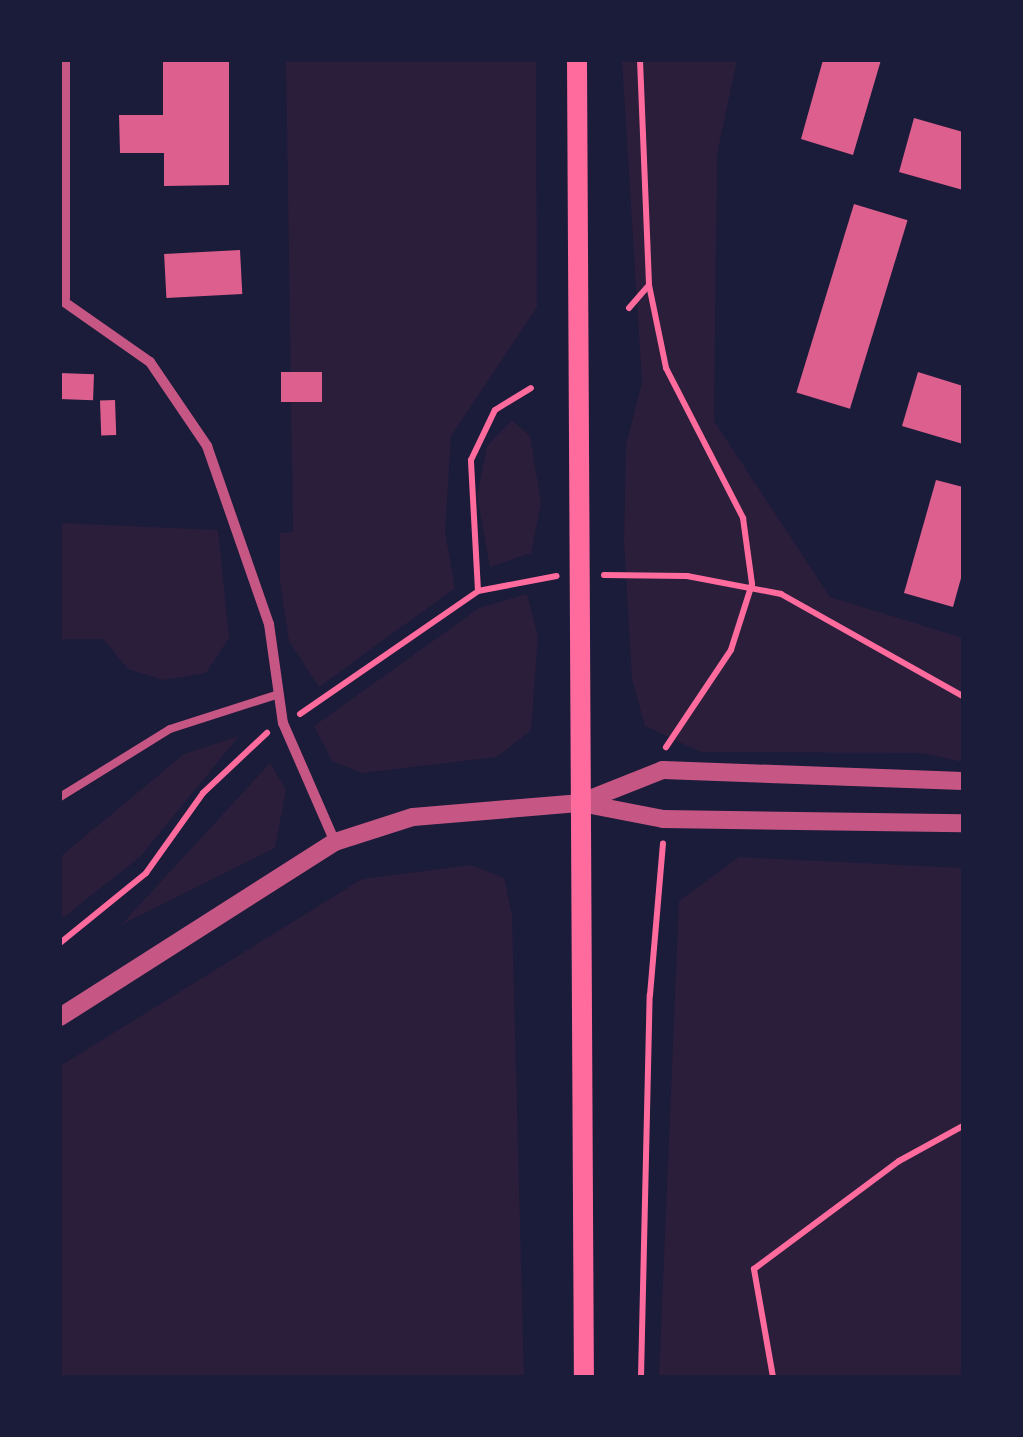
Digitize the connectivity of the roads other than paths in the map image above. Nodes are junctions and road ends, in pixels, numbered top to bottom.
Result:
1 (65, 60) edge
2 (577, 60) edge
3 (63, 299) edge
4 (276, 696) junction
5 (963, 781) edge
6 (60, 797) edge
7 (581, 802) junction
8 (963, 823) edge
9 (335, 842) junction
10 (60, 1017) edge
11 (584, 1377) edge

1 - 3 street
2 - 7 main road
3 - 4 street
4 - 6 lane
4 - 9 street
5 - 7 street
7 - 8 street
7 - 9 street
7 - 11 main road
9 - 10 street

